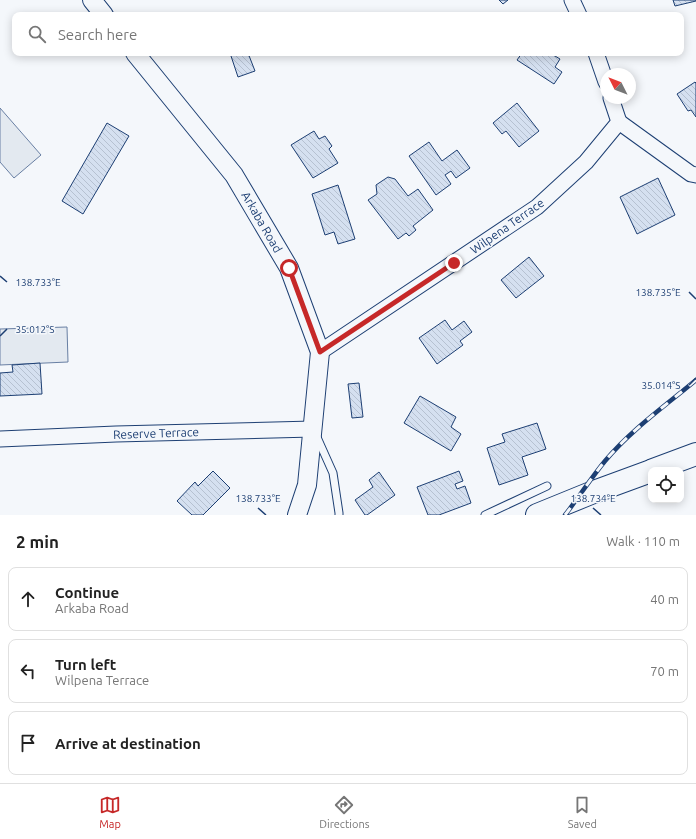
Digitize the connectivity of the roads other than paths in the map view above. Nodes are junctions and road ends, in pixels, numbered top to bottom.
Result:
1 (92, 0) edge
2 (572, 0) edge
3 (102, 12) edge
4 (578, 12) edge
5 (137, 56) edge
6 (597, 56) edge
7 (601, 68) edge
8 (613, 104) edge
9 (619, 122) junction
10 (696, 175) edge
11 (320, 352) junction
12 (313, 428) junction
13 (0, 439) edge
14 (696, 454) edge
15 (660, 467) edge
16 (648, 472) edge
17 (548, 486) dead end
18 (297, 515) edge
19 (339, 515) edge
20 (485, 515) edge
21 (538, 515) edge

1 - 3 street
2 - 4 street
5 - 11 street, Arkaba Road
6 - 7 street
8 - 9 street
9 - 10 street
9 - 11 street, Wilpena Terrace
11 - 12 street, Arkaba Road
12 - 13 street, Reserve Terrace
12 - 18 street, Arkaba Road
12 - 19 lane
14 - 15 main road
16 - 21 main road
17 - 20 lane

